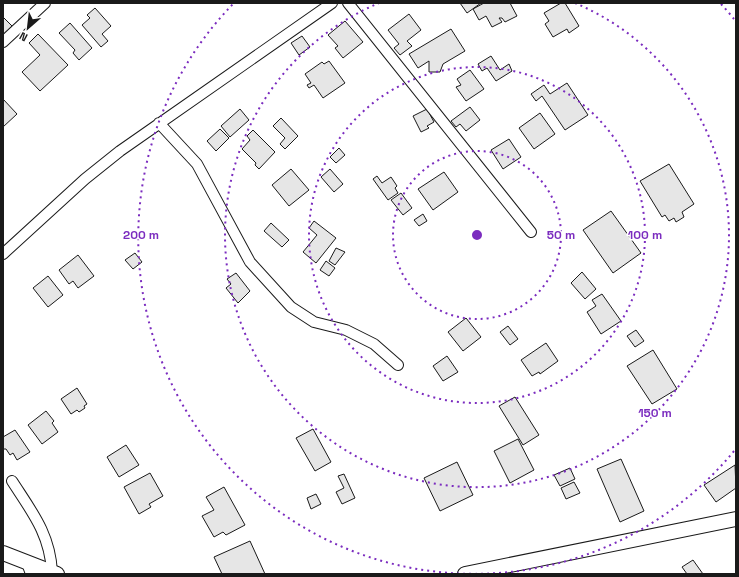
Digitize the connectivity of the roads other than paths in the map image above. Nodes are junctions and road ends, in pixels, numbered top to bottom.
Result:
1 (45, 3) edge
2 (332, 3) edge
3 (348, 3) edge
4 (3, 42) edge
5 (159, 123) junction
6 (531, 232) dead end
7 (3, 254) edge
8 (398, 365) dead end
9 (12, 481) dead end
10 (736, 519) edge
11 (3, 553) edge
12 (29, 568) edge
13 (55, 573) edge
14 (465, 574) edge

1 - 4 street
2 - 5 street
3 - 6 street
5 - 7 street
5 - 8 street
9 - 13 street
10 - 14 street
11 - 12 street
12 - 13 street

